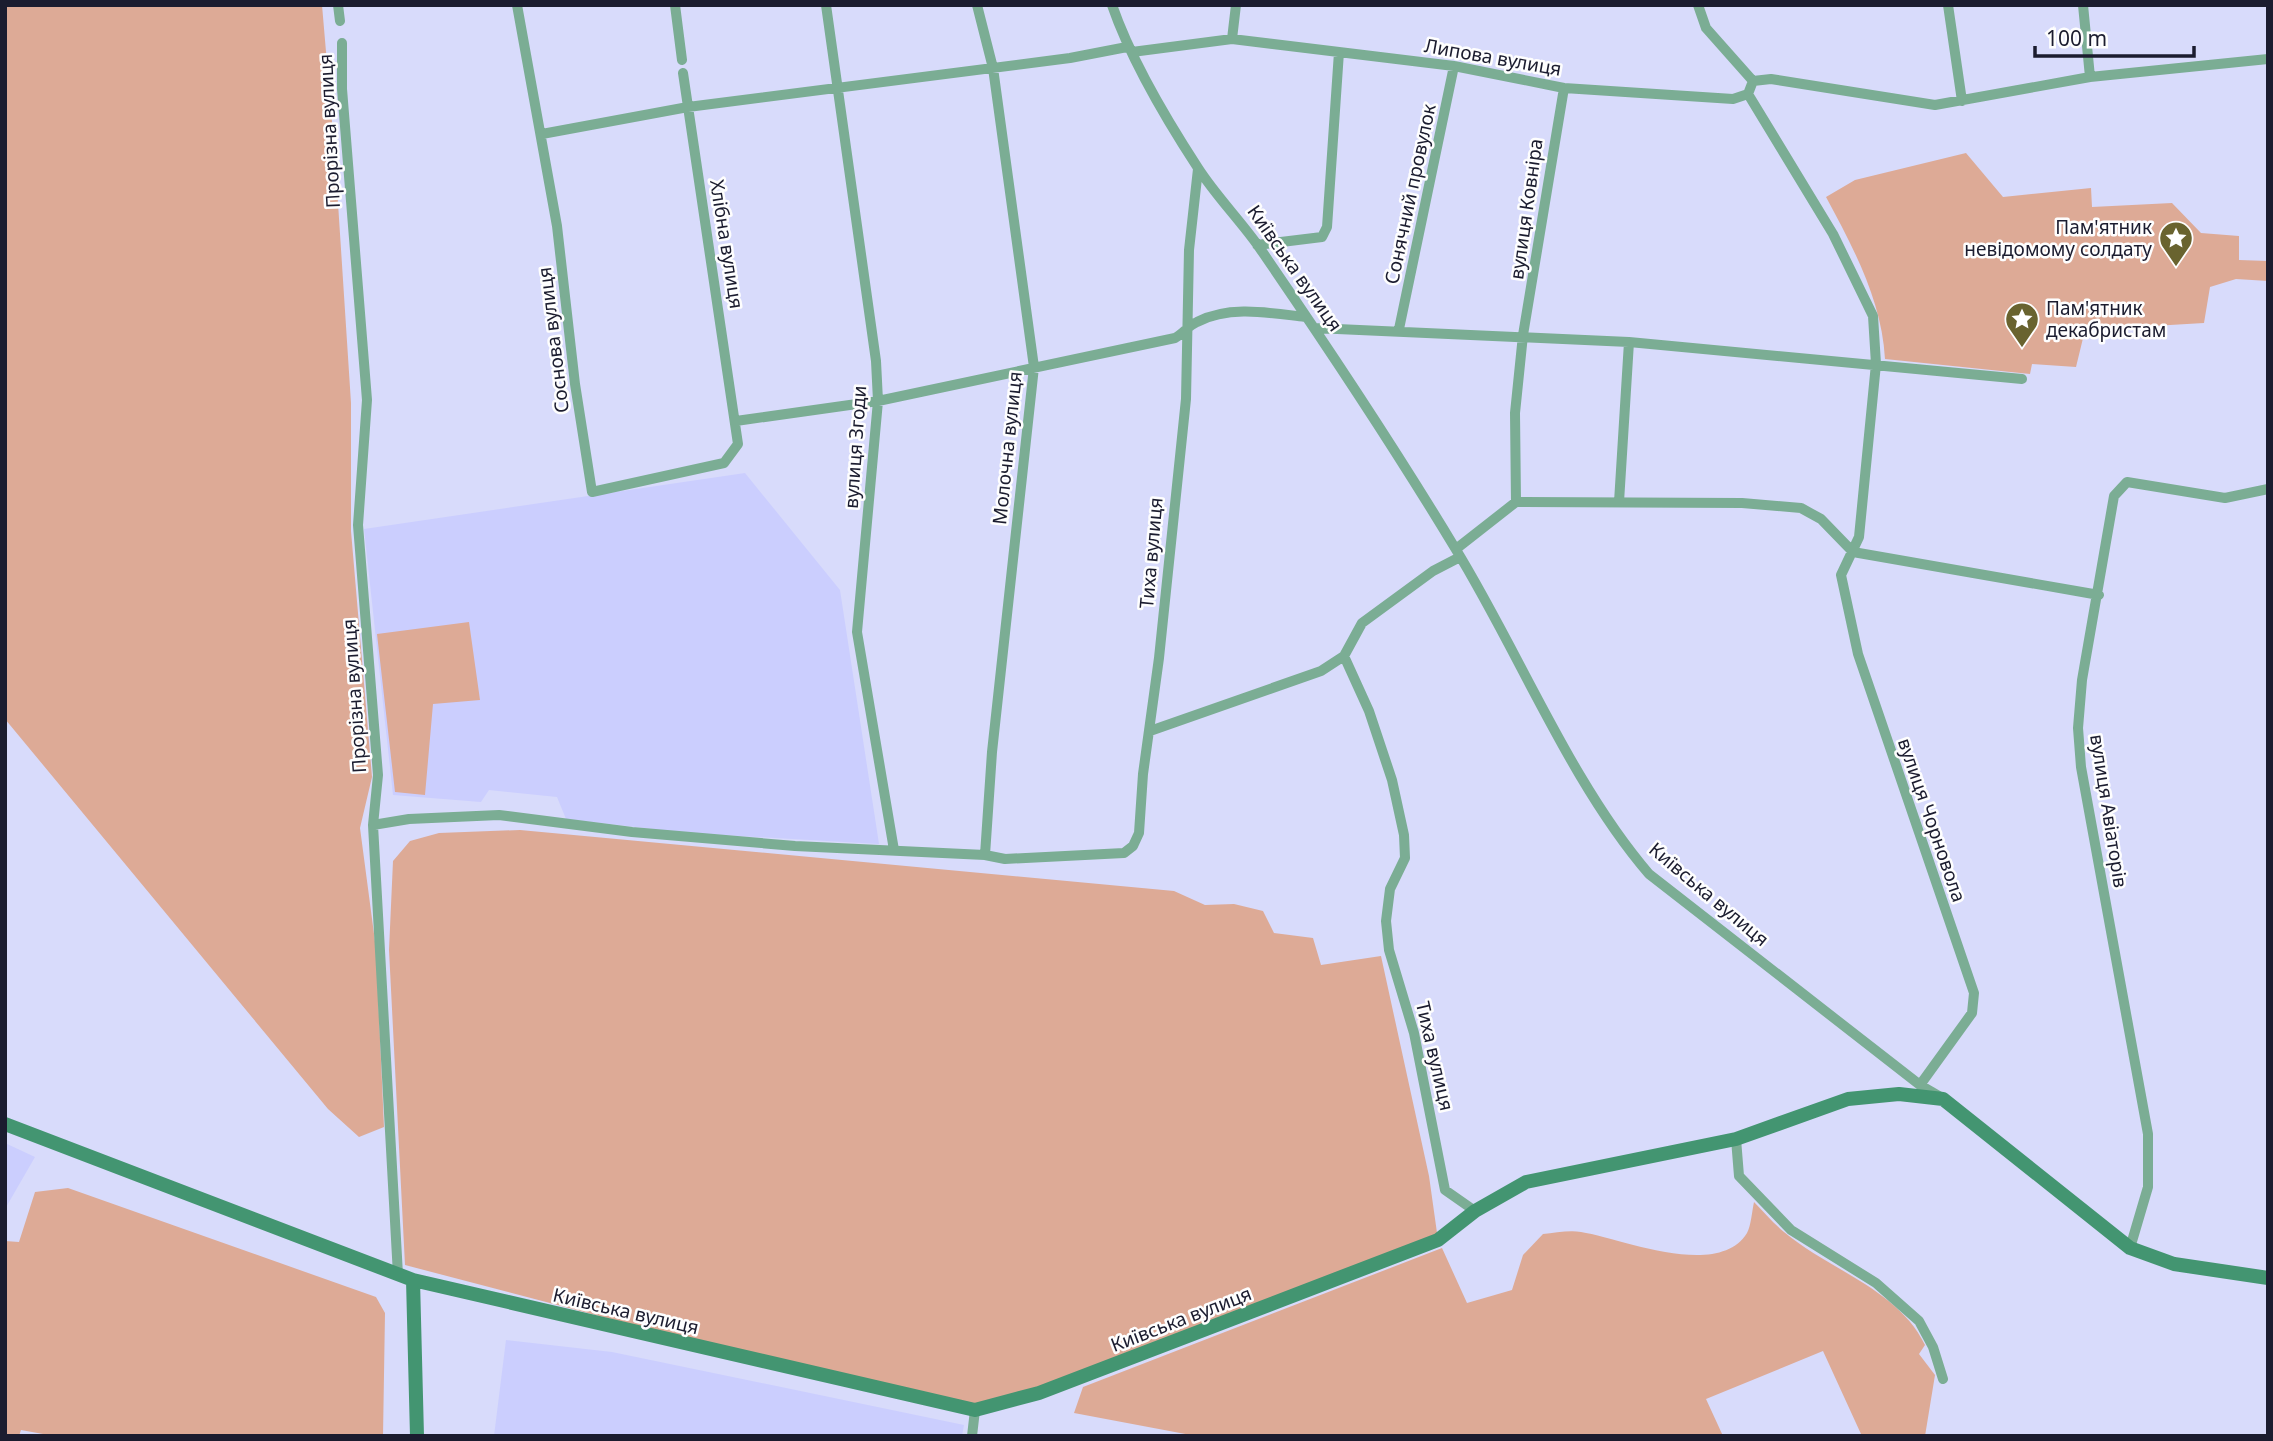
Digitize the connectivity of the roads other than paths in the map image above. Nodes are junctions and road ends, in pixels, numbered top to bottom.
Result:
1 (338, 5) edge
2 (517, 5) edge
3 (675, 5) edge
4 (826, 5) edge
5 (977, 5) edge
6 (1112, 5) edge
7 (1236, 5) edge
8 (1698, 5) edge
9 (1948, 5) edge
10 (2083, 5) edge
11 (340, 21) dead end
12 (1232, 39) junction
13 (342, 43) dead end
14 (1130, 50) junction
15 (1339, 52) junction
16 (682, 60) dead end
17 (2268, 60) edge
18 (1454, 66) junction
19 (993, 68) junction
20 (683, 73) dead end
21 (2090, 76) junction
22 (1753, 81) junction
23 (839, 88) junction
24 (1564, 88) junction
25 (1748, 94) junction
26 (1962, 101) junction
27 (688, 107) junction
28 (542, 134) junction
29 (1198, 169) junction
30 (1257, 245) junction
31 (1305, 317) junction
32 (1186, 328) junction
33 (1315, 328) junction
34 (1399, 329) junction
35 (1522, 335) junction
36 (1629, 342) junction
37 (1876, 364) junction
38 (1034, 367) junction
39 (2022, 379) dead end
40 (878, 401) junction
41 (736, 421) junction
42 (2268, 489) edge
43 (1516, 502) junction
44 (1619, 502) junction
45 (1853, 552) junction
46 (1458, 553) junction
47 (2099, 595) junction
48 (1344, 656) junction
49 (1150, 731) junction
50 (373, 825) junction
51 (894, 850) junction
52 (985, 855) junction
53 (1920, 1085) junction
54 (1943, 1099) junction
55 (5, 1124) edge
56 (1736, 1139) junction
57 (1475, 1211) junction
58 (2130, 1248) junction
59 (398, 1275) junction
60 (2268, 1278) edge
61 (413, 1280) junction
62 (1943, 1379) dead end
63 (975, 1410) junction
64 (417, 1436) edge
65 (972, 1436) edge

1 - 11 street
2 - 28 street, Соснова вулиця
3 - 16 street
4 - 23 street, вулиця Згоди
5 - 19 street, Молочна вулиця
6 - 14 street, Київська вулиця
7 - 12 street
8 - 22 street
9 - 26 street
10 - 21 street
12 - 14 street, Липова вулиця
12 - 15 street, Липова вулиця
13 - 50 street, Прорізна вулиця
14 - 19 street, Липова вулиця
14 - 29 street, Київська вулиця
15 - 18 street, Липова вулиця
15 - 30 street
17 - 21 street
18 - 24 street, Липова вулиця
18 - 34 street, Сонячний провулок
19 - 23 street, Липова вулиця
19 - 38 street, Молочна вулиця
20 - 27 street, Хлібна вулиця
21 - 26 street
22 - 25 street
22 - 26 street
23 - 27 street, Липова вулиця
23 - 40 street, вулиця Згоди
24 - 25 street, Липова вулиця
24 - 35 street, вулиця Ковніра
25 - 37 street, вулиця Чорновола
27 - 28 street, Липова вулиця
27 - 41 street, Хлібна вулиця
28 - 41 street, Соснова вулиця
29 - 30 street, Київська вулиця
29 - 32 street, Тиха вулиця
30 - 31 street, Київська вулиця
31 - 32 street
31 - 33 street, Київська вулиця
32 - 38 street
32 - 49 street, Тиха вулиця
33 - 34 street
33 - 46 street, Київська вулиця
34 - 35 street
35 - 36 street
35 - 43 street
36 - 37 street
36 - 44 street
37 - 39 street
37 - 45 street, вулиця Чорновола
38 - 40 street
38 - 52 street, Молочна вулиця
40 - 41 street
40 - 51 street, вулиця Згоди
42 - 47 street, вулиця Авіаторів
43 - 44 street
43 - 46 street
44 - 45 street
45 - 47 street
45 - 53 street, вулиця Чорновола
46 - 48 street
46 - 53 street, Київська вулиця
47 - 58 street, вулиця Авіаторів
48 - 49 street
48 - 57 street, Тиха вулиця
49 - 52 street, Тиха вулиця
50 - 51 street
50 - 59 street, Прорізна вулиця
51 - 52 street
53 - 54 street, Київська вулиця
54 - 56 street, Київська вулиця
54 - 58 street, Київська вулиця
55 - 59 street, Київська вулиця
56 - 57 street, Київська вулиця
56 - 62 street
57 - 63 street, Київська вулиця
58 - 60 street, Київська вулиця
59 - 61 street, Київська вулиця
61 - 63 street, Київська вулиця
61 - 64 street
63 - 65 street

